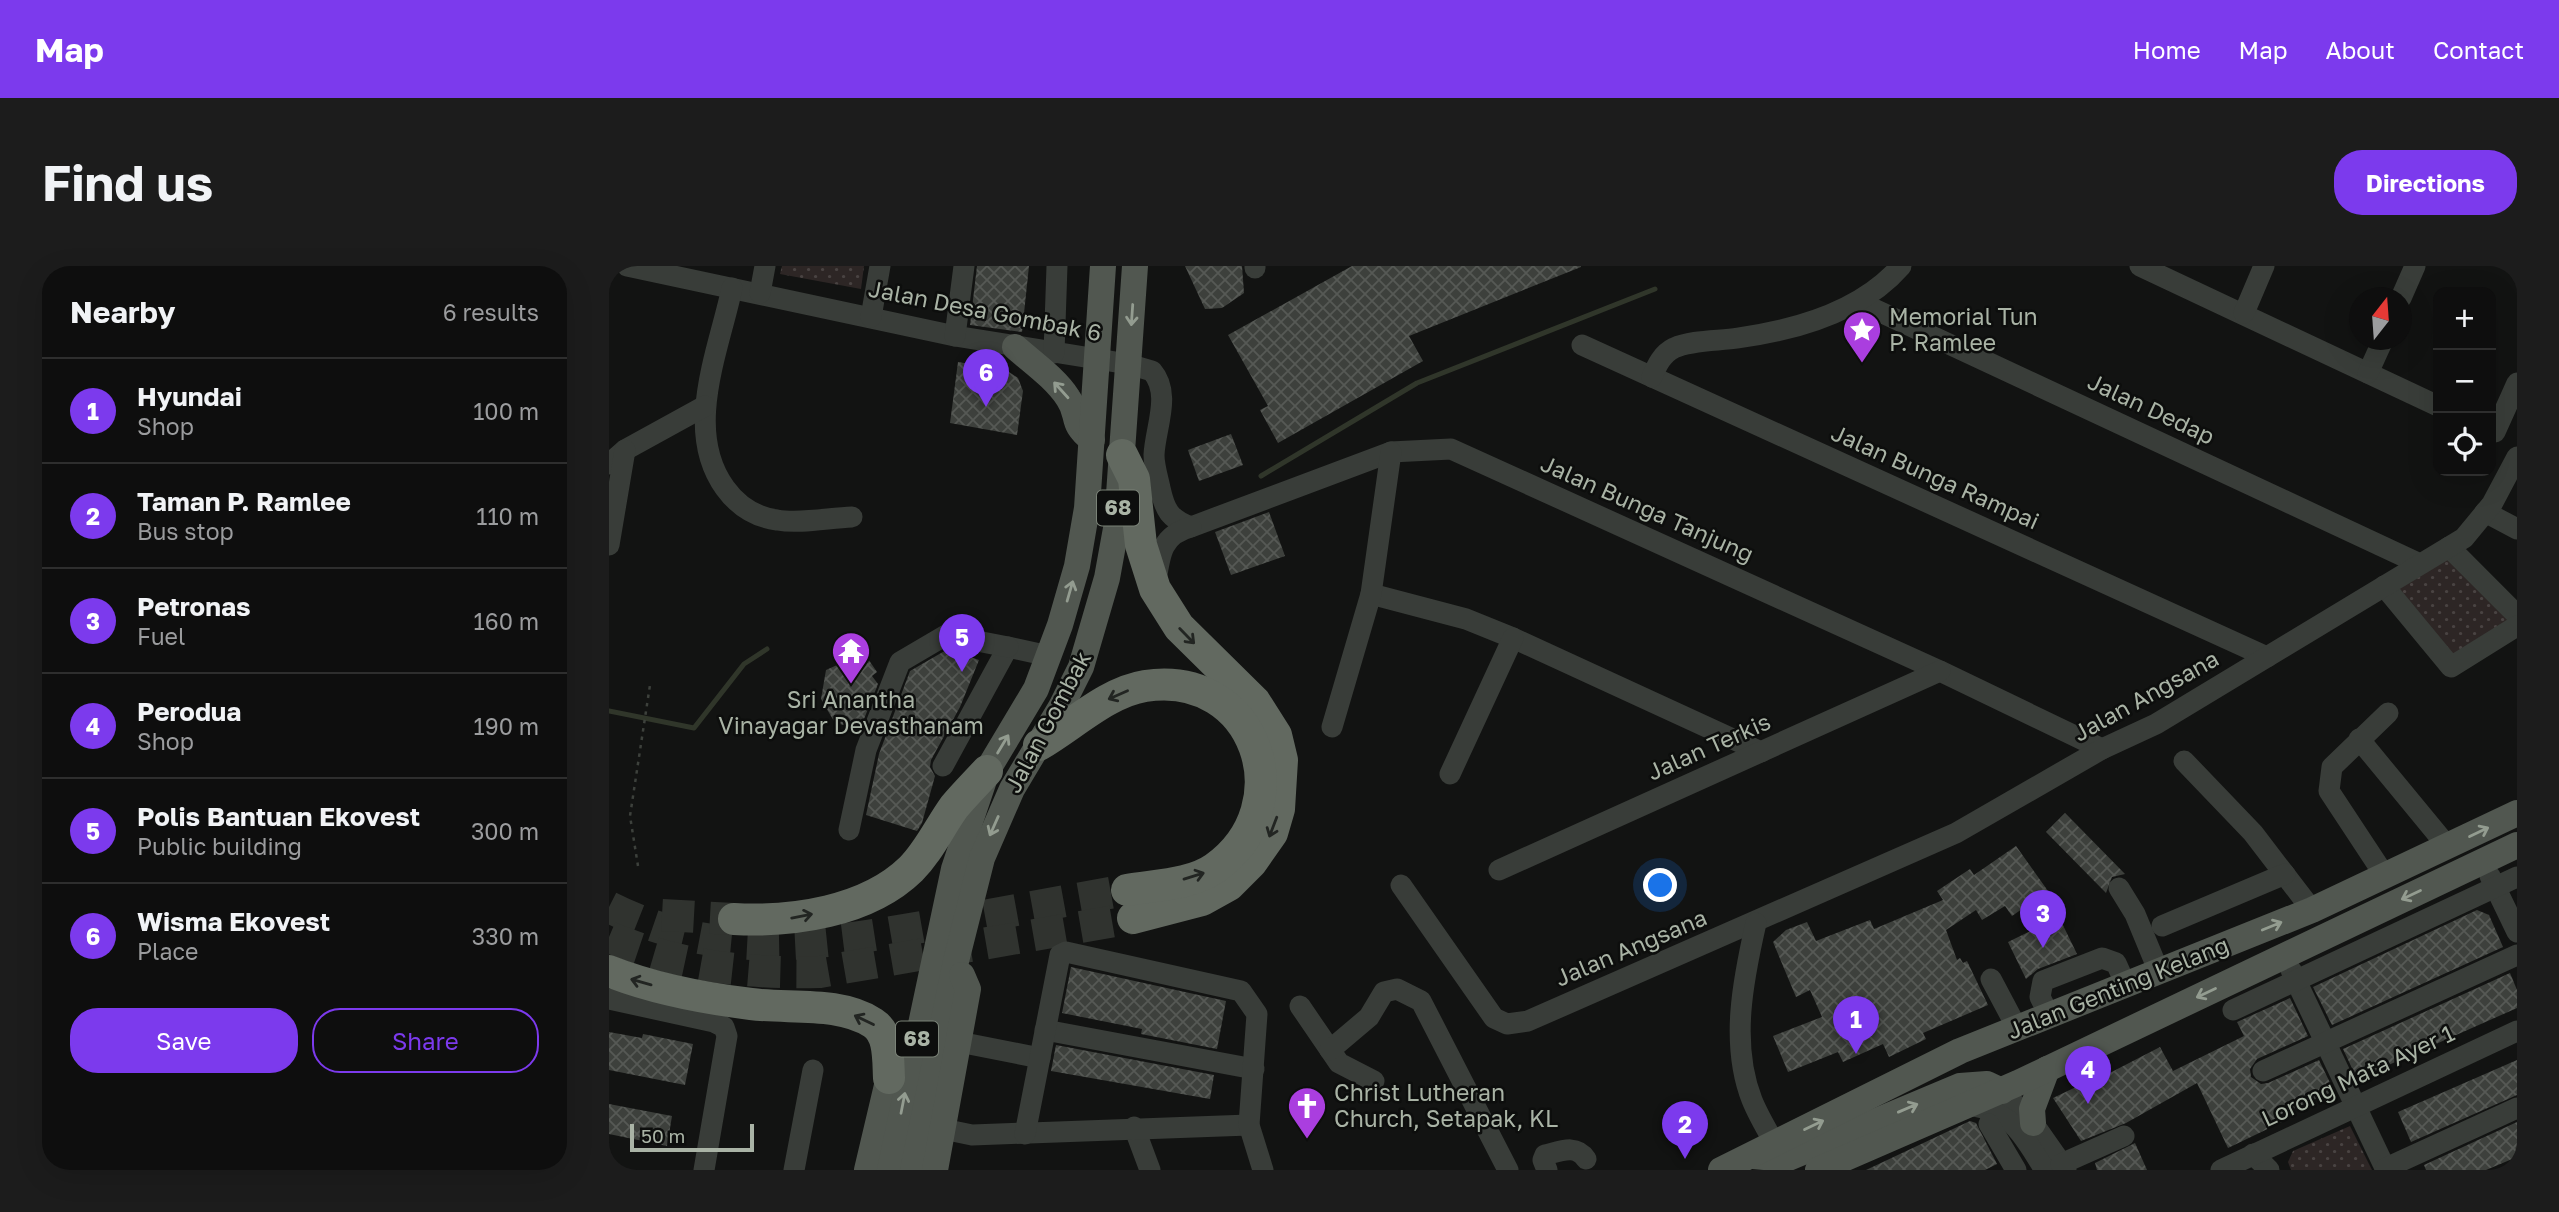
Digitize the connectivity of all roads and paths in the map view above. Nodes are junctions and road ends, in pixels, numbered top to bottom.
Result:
1 (627, 266) edge
2 (765, 266) edge
3 (880, 266) edge
4 (964, 266) edge
5 (1057, 266) edge
6 (1103, 266) edge
7 (1135, 266) edge
8 (1901, 266) edge
9 (2140, 266) edge
10 (2264, 266) edge
11 (2415, 266) edge
12 (2406, 287) edge
13 (733, 288) junction
14 (760, 293) junction
15 (1859, 302) junction
16 (2244, 313) junction
17 (871, 317) junction
18 (955, 336) junction
19 (1582, 345) dead end
20 (1015, 347) junction
21 (2378, 350) edge
22 (1054, 353) junction
23 (1099, 360) junction
24 (1128, 364) junction
25 (2368, 373) junction
26 (1652, 377) junction
27 (2517, 383) edge
28 (2433, 404) edge
29 (705, 405) junction
30 (2496, 425) edge
31 (2496, 432) edge
32 (1092, 440) junction
33 (2517, 443) edge
34 (1391, 452) junction
35 (614, 454) edge
36 (1122, 455) junction
37 (2517, 457) edge
38 (2485, 512) junction
39 (852, 517) dead end
40 (1191, 527) junction
41 (2517, 529) edge
42 (609, 545) edge
43 (2449, 547) junction
44 (2420, 564) junction
45 (2383, 586) junction
46 (1155, 589) junction
47 (1371, 594) junction
48 (2517, 615) edge
49 (2517, 626) edge
50 (1513, 638) junction
51 (1008, 647) junction
52 (1049, 656) junction
53 (2267, 657) junction
54 (1940, 671) junction
55 (650, 685) dead end
56 (2388, 713) dead end
57 (1332, 727) dead end
58 (2359, 739) junction
59 (1039, 745) junction
60 (2102, 750) junction
61 (1761, 752) junction
62 (2184, 761) dead end
63 (943, 766) dead end
64 (987, 771) junction
65 (1450, 774) dead end
66 (2517, 813) edge
67 (849, 830) dead end
68 (2517, 845) edge
69 (2448, 846) junction
70 (2483, 861) junction
71 (638, 866) dead end
72 (1499, 870) dead end
73 (2285, 874) junction
74 (2385, 876) junction
75 (2517, 877) edge
76 (1401, 885) dead end
77 (2495, 887) junction
78 (2119, 888) dead end
79 (946, 908) junction
80 (2312, 909) junction
81 (734, 919) tunnel mouth
82 (1756, 923) junction
83 (2162, 926) dead end
84 (2517, 932) edge
85 (2284, 955) junction
86 (2517, 955) edge
87 (956, 961) junction
88 (609, 971) edge
89 (2159, 972) junction
90 (1991, 979) dead end
91 (2296, 980) junction
92 (609, 999) edge
93 (1300, 1006) dead end
94 (2233, 1010) dead end
95 (2017, 1028) junction
96 (1045, 1030) junction
97 (2517, 1031) edge
98 (959, 1042) junction
99 (2325, 1042) junction
100 (1330, 1050) junction
101 (1040, 1058) junction
102 (1254, 1069) junction
103 (2047, 1069) junction
104 (813, 1070) dead end
105 (2263, 1071) dead end
106 (889, 1078) junction
107 (1374, 1081) dead end
108 (2002, 1091) junction
109 (1969, 1105) junction
110 (2354, 1105) junction
111 (2517, 1108) edge
112 (2033, 1123) junction
113 (1989, 1124) dead end
114 (1249, 1125) junction
115 (1134, 1127) junction
116 (943, 1129) junction
117 (1025, 1134) junction
118 (2124, 1136) dead end
119 (1764, 1150) junction
120 (2253, 1154) junction
121 (1586, 1159) dead end
122 (2047, 1167) edge
123 (2386, 1169) edge
124 (704, 1170) edge
125 (794, 1170) edge
126 (867, 1170) edge
127 (890, 1170) edge
128 (912, 1170) edge
129 (935, 1170) edge
130 (1150, 1170) edge
131 (1263, 1170) edge
132 (1508, 1170) edge
133 (1546, 1170) edge
134 (1721, 1170) edge
135 (1818, 1170) edge
136 (2016, 1170) edge
137 (2221, 1170) edge
138 (2269, 1170) edge

1 - 13 street, Jalan Desa Gombak 6
2 - 14 street
3 - 17 street
4 - 18 street
5 - 22 street
6 - 23 main road, Jalan Gombak / 68
7 -> 24 main road, Jalan Gombak / 68
8 - 15 street
9 - 16 street
10 - 16 street
11 - 12 street
13 - 14 street, Jalan Desa Gombak 6
13 - 29 street
14 - 17 street, Jalan Desa Gombak 6
15 - 26 street
15 - 44 street, Jalan Dedap
16 - 25 street
17 - 18 street, Jalan Desa Gombak 6
18 - 20 street, Jalan Desa Gombak 6
19 - 26 street, Jalan Bunga Rampai
20 - 22 street, Jalan Desa Gombak 6
32 -> 20 main road
21 - 25 street
22 - 23 street, Jalan Desa Gombak 6
23 - 24 street, Jalan Desa Gombak 6
23 - 32 main road, Jalan Gombak / 68
24 - 36 main road, Jalan Gombak / 68
24 - 40 street
25 - 28 street
26 - 53 street, Jalan Bunga Rampai
27 - 30 street
29 - 35 street
29 - 39 street
31 - 33 street
52 -> 32 main road, Jalan Gombak / 68
34 - 40 street, Jalan Bunga Tanjung
34 - 47 street
34 - 54 street, Jalan Bunga Tanjung
35 - 42 street
36 - 46 highway
36 - 59 main road, Jalan Gombak / 68
37 - 38 street, Jalan Angsana
38 - 41 street
38 - 43 street, Jalan Angsana
40 - 46 street, Jalan Bunga Tanjung
43 - 44 street, Jalan Angsana
43 - 48 street
44 - 45 street, Jalan Angsana
45 - 49 street
45 - 53 street, Jalan Angsana
46 -> 59 highway
47 - 50 street
47 - 57 street
50 - 61 street
50 - 65 street
51 - 52 street
51 - 63 street
51 - 67 street
64 -> 52 main road, Jalan Gombak / 68
53 - 60 street, Jalan Angsana
54 - 60 street, Jalan Bunga Tanjung
54 - 61 street, Jalan Terkis
55 - 71 path
56 - 58 street
58 - 69 street
58 - 74 street
59 -> 87 main road, Jalan Gombak / 68
60 - 82 street, Jalan Angsana
61 - 72 street, Jalan Terkis
62 - 73 street
64 - 79 main road, Jalan Gombak / 68
81 -> 64 highway
69 -> 66 main road, Jalan Genting Kelang
68 - 70 main road, Jalan Genting Kelang
69 - 74 main road, Jalan Genting Kelang
70 - 77 street
70 -> 85 main road, Jalan Genting Kelang
73 - 80 street
73 - 83 street
74 - 80 main road, Jalan Genting Kelang
75 - 77 street
76 - 82 street, Jalan Angsana
77 - 84 street
77 - 91 street
78 - 89 street
79 - 106 main road
127 -> 79 main road, Jalan Gombak / 68
89 -> 80 main road, Jalan Genting Kelang
82 - 119 street
85 - 91 street
85 -> 103 main road, Jalan Genting Kelang
86 - 99 street
87 - 98 main road
87 - 128 main road, Jalan Gombak / 68
106 -> 88 highway
89 - 95 main road, Jalan Genting Kelang
90 - 95 street
91 - 94 street
91 - 99 street
92 - 124 street
93 - 100 street
119 -> 95 main road, Jalan Genting Kelang
96 - 101 street
96 - 102 street
96 - 102 street
97 - 110 street, Lorong Mata Ayer 1
98 - 101 street
98 - 116 main road
99 - 105 street
99 - 110 street
100 - 107 street
100 - 132 street
101 - 117 street
102 - 114 street
103 - 108 main road, Jalan Genting Kelang
103 - 112 main road
104 - 125 street
106 - 126 main road
108 - 109 main road, Jalan Genting Kelang
108 - 112 street
119 -> 108 main road
109 - 122 street
109 - 135 main road, Jalan Genting Kelang
110 - 120 street, Lorong Mata Ayer 1
110 - 123 street
111 - 123 street
112 - 122 street
113 - 136 street
114 - 115 street
114 - 131 street
115 - 117 street
115 - 130 street
116 - 117 street
116 - 129 main road
118 - 122 street
119 - 134 main road, Jalan Genting Kelang
120 - 137 street, Lorong Mata Ayer 1
120 - 138 street
121 - 133 street

